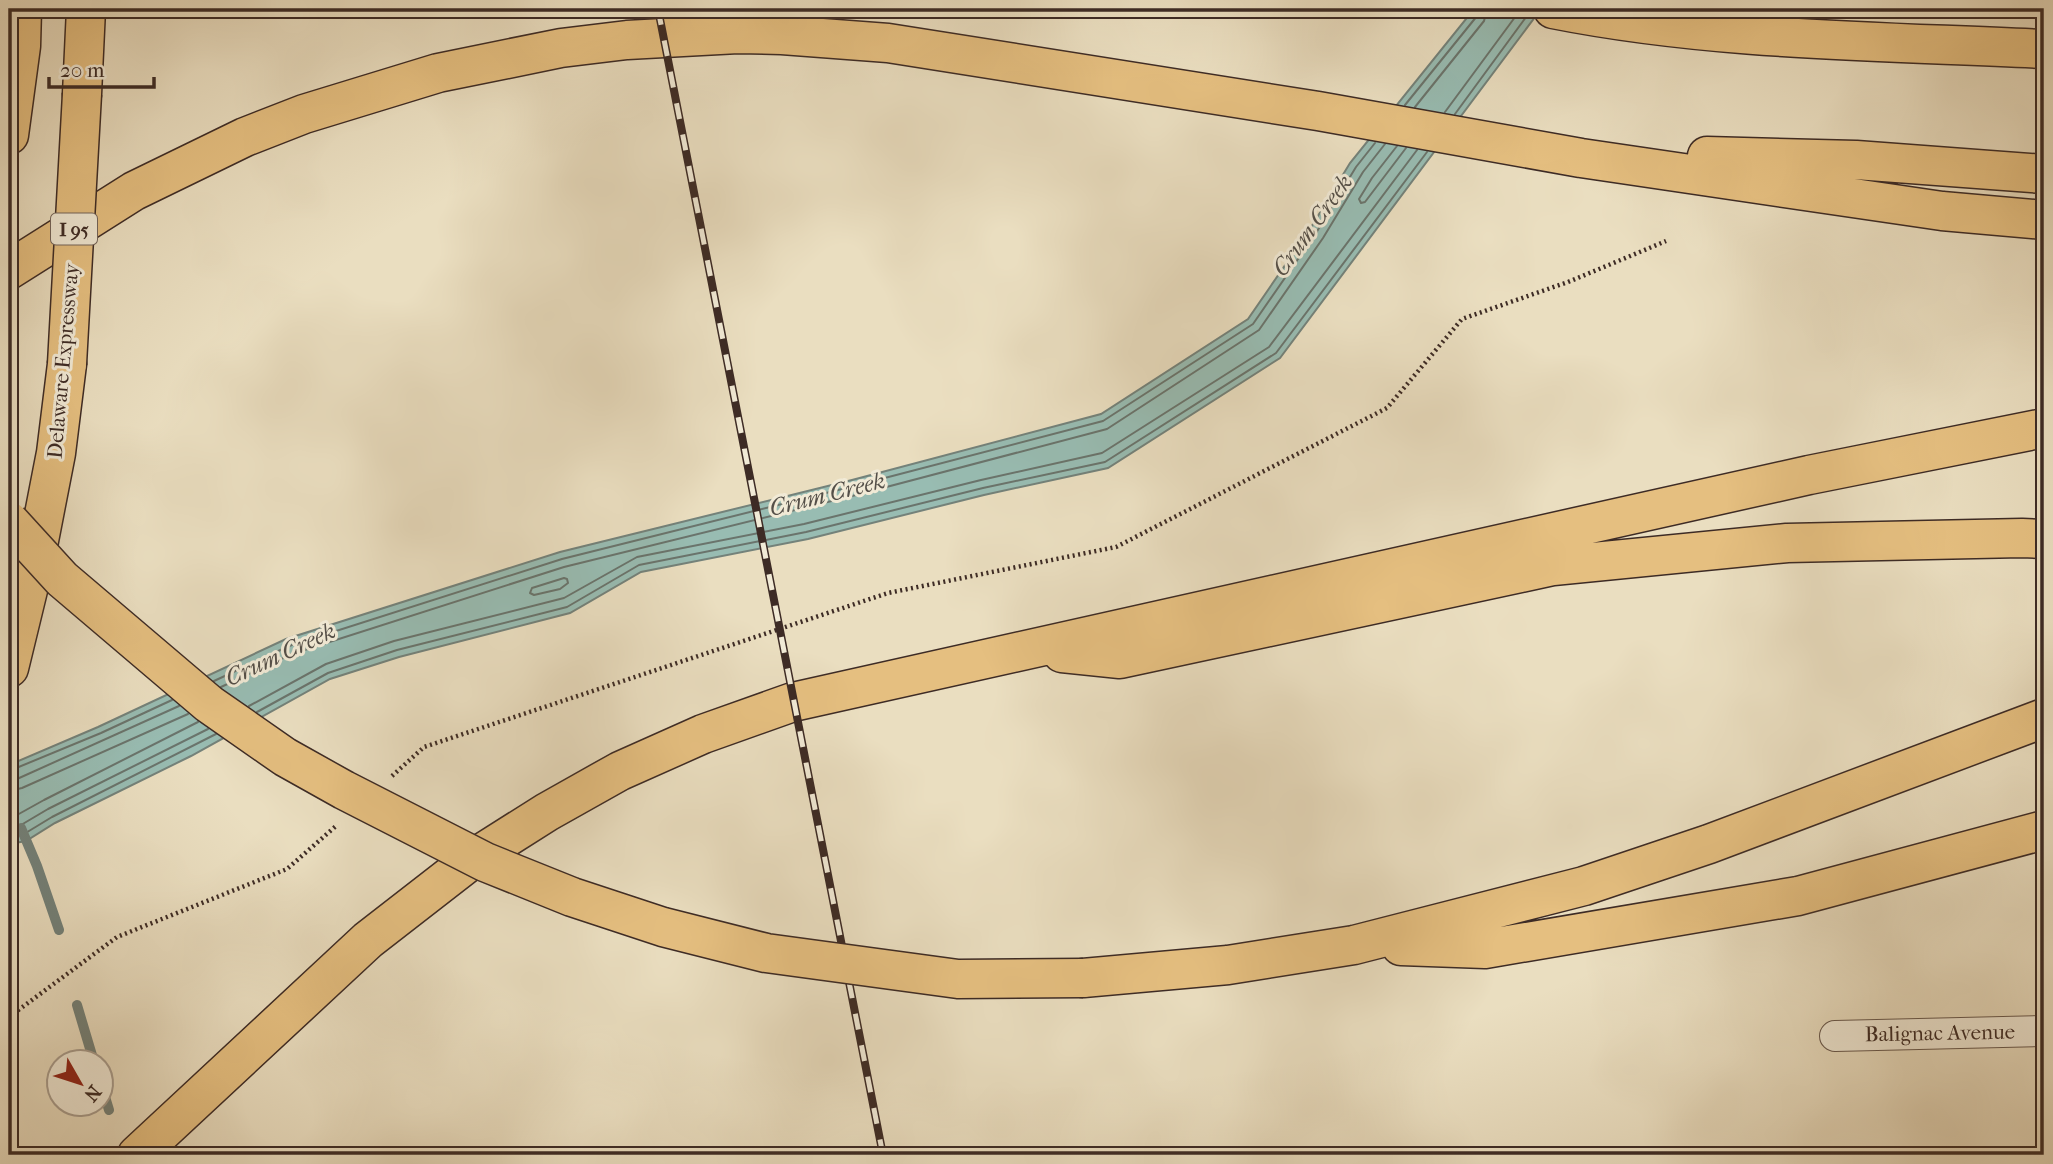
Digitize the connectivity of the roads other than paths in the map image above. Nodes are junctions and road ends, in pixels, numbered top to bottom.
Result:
1 (22, 9) edge
2 (86, 9) edge
3 (1553, 9) edge
4 (2044, 49) edge
5 (9, 135) edge
6 (1581, 158) junction
7 (2044, 174) edge
8 (2044, 220) edge
9 (9, 270) edge
10 (2044, 428) edge
11 (9, 521) edge
12 (2044, 539) edge
13 (1029, 650) junction
14 (10, 663) edge
15 (2044, 718) edge
16 (2044, 830) edge
17 (1354, 945) junction
18 (2044, 1031) edge
19 (1835, 1036) dead end
20 (137, 1155) edge

1 - 5 highway
2 - 14 highway, Delaware Expressway / I 95, bridge
3 - 4 highway
6 - 7 highway
6 - 8 highway
6 - 9 highway
10 - 13 highway
11 - 17 highway, bridge
12 - 13 highway
13 - 20 highway
15 - 17 highway
16 - 17 highway
18 - 19 street, Balignac Avenue

